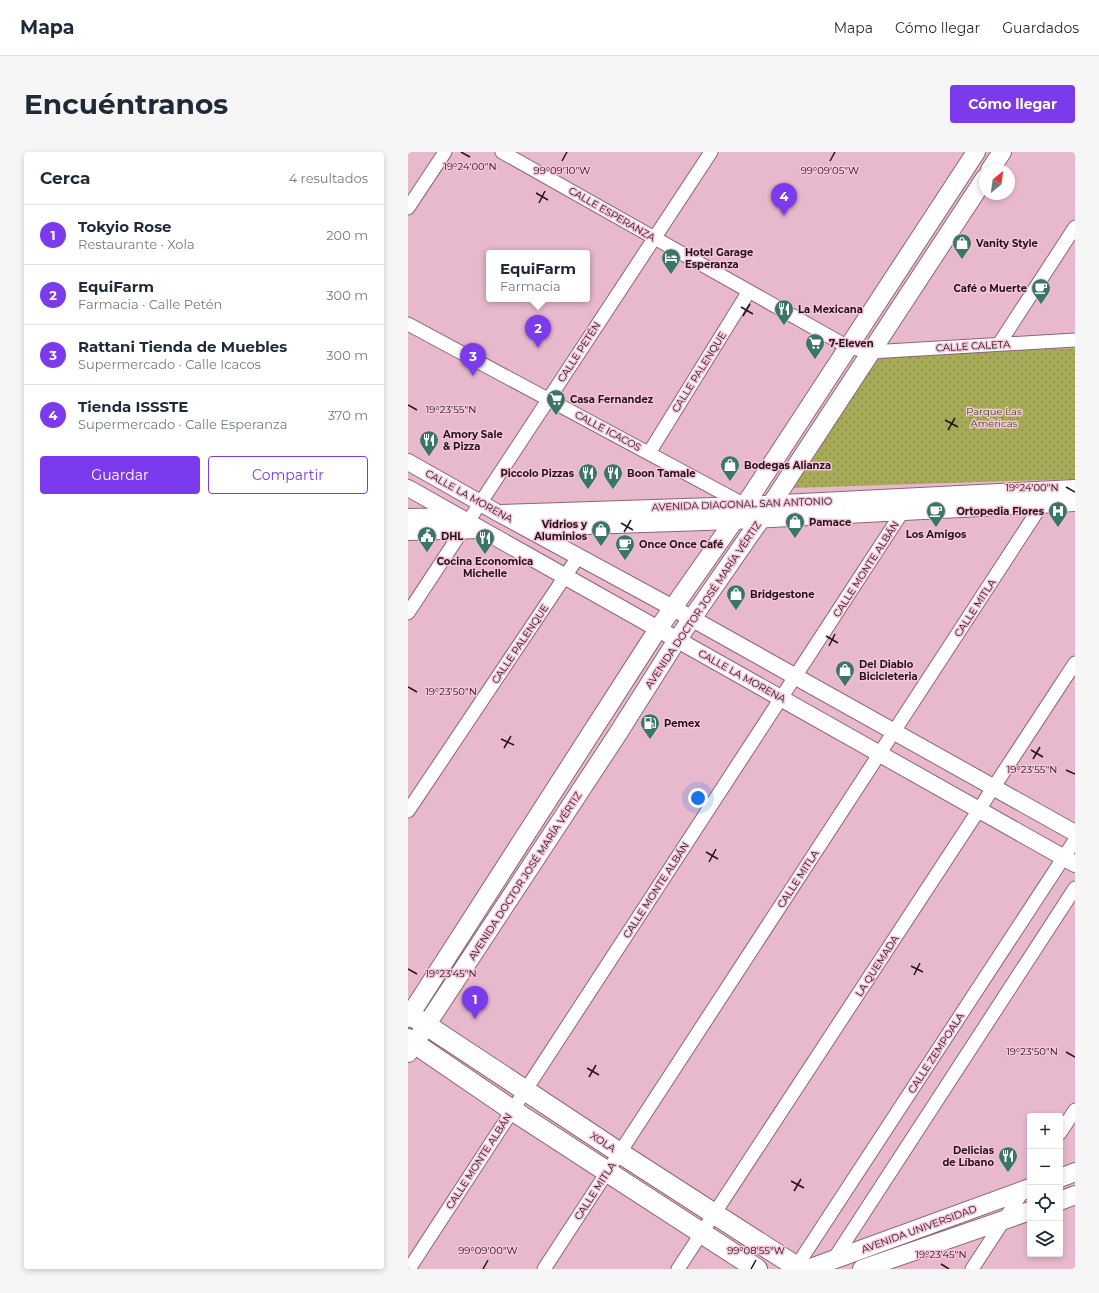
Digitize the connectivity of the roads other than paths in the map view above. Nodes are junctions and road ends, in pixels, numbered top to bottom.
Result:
1 (445, 152) edge
2 (502, 152) edge
3 (710, 152) edge
4 (976, 152) edge
5 (1002, 152) edge
6 (994, 164) edge
7 (979, 187) edge
8 (408, 208) edge
9 (1075, 227) edge
10 (654, 238) junction
11 (749, 291) junction
12 (408, 324) edge
13 (1075, 340) edge
14 (1000, 344) junction
15 (848, 348) junction
16 (870, 352) junction
17 (548, 399) junction
18 (649, 453) junction
19 (408, 462) edge
20 (408, 488) edge
21 (1052, 489) junction
22 (1074, 500) edge
23 (772, 503) junction
24 (1042, 504) junction
25 (746, 505) junction
26 (903, 511) junction
27 (498, 513) junction
28 (408, 517) edge
29 (468, 517) junction
30 (762, 518) junction
31 (734, 521) junction
32 (525, 528) junction
33 (482, 530) junction
34 (408, 532) edge
35 (578, 557) junction
36 (565, 577) junction
37 (673, 608) junction
38 (408, 613) edge
39 (692, 619) junction
40 (658, 629) junction
41 (677, 640) junction
42 (1075, 663) edge
43 (796, 677) junction
44 (782, 698) junction
45 (894, 731) junction
46 (880, 754) junction
47 (994, 787) junction
48 (980, 810) junction
49 (408, 811) edge
50 (1075, 833) edge
51 (1075, 840) edge
52 (1069, 861) edge
53 (1075, 888) edge
54 (413, 1018) edge
55 (410, 1045) edge
56 (525, 1091) junction
57 (512, 1110) junction
58 (1075, 1110) edge
59 (1063, 1128) edge
60 (620, 1153) junction
61 (607, 1172) junction
62 (1075, 1172) edge
63 (1063, 1177) edge
64 (1027, 1186) edge
65 (1027, 1187) edge
66 (1075, 1195) edge
67 (1063, 1200) edge
68 (1027, 1212) edge
69 (714, 1214) junction
70 (1004, 1221) junction
71 (702, 1233) junction
72 (831, 1265) edge
73 (801, 1268) edge
74 (409, 1269) edge
75 (544, 1269) edge
76 (678, 1269) edge
77 (757, 1269) edge
78 (862, 1269) edge
79 (972, 1269) edge

1 - 8 street
2 - 10 street, CALLE ESPERANZA
3 - 10 street, CALLE PETÉN
4 - 15 main road, AVENIDA DOCTOR JOSÉ MARÍA VÉRTIZ
5 - 6 main road
7 - 16 main road, AVENIDA DOCTOR JOSÉ MARÍA VÉRTIZ
9 - 14 street
10 - 11 street, CALLE ESPERANZA
10 - 17 street, CALLE PETÉN
11 - 15 street, CALLE ESPERANZA
11 - 18 street, CALLE PALENQUE
12 - 17 street, CALLE ICACOS
13 - 14 street, CALLE CALETA
14 - 16 street, CALLE CALETA
15 - 16 street, CALLE ESPERANZA
15 - 25 main road, AVENIDA DOCTOR JOSÉ MARÍA VÉRTIZ
16 - 23 main road, AVENIDA DOCTOR JOSÉ MARÍA VÉRTIZ
17 - 18 street, CALLE ICACOS
17 - 29 street, CALLE PETÉN
18 - 25 street, CALLE ICACOS
19 - 29 street, CALLE LA MORENA
20 - 29 street
21 - 22 street, AVENIDA DIAGONAL SAN ANTONIO
21 - 23 street, AVENIDA DIAGONAL SAN ANTONIO
21 - 24 street, CALLE MITLA
22 - 24 street, AVENIDA DIAGONAL SAN ANTONIO
23 - 25 street, AVENIDA DIAGONAL SAN ANTONIO
23 - 30 main road, AVENIDA DOCTOR JOSÉ MARÍA VÉRTIZ
24 - 26 street, AVENIDA DIAGONAL SAN ANTONIO
24 - 45 street, CALLE MITLA
25 - 27 street, AVENIDA DIAGONAL SAN ANTONIO
25 - 31 main road, AVENIDA DOCTOR JOSÉ MARÍA VÉRTIZ
26 - 30 street, AVENIDA DIAGONAL SAN ANTONIO
26 - 43 street, CALLE MONTE ALBÁN
27 - 29 street, AVENIDA DIAGONAL SAN ANTONIO
27 - 32 street, CALLE LA MORENA
28 - 29 street, AVENIDA DIAGONAL SAN ANTONIO
29 - 33 street, AVENIDA DIAGONAL SAN ANTONIO
29 - 34 street, AVENIDA DIAGONAL SAN ANTONIO
29 - 38 street, CALLE PETÉN
30 - 31 street, AVENIDA DIAGONAL SAN ANTONIO
30 - 39 main road, AVENIDA DOCTOR JOSÉ MARÍA VÉRTIZ
31 - 32 street, AVENIDA DIAGONAL SAN ANTONIO
31 - 37 main road, AVENIDA DOCTOR JOSÉ MARÍA VÉRTIZ
32 - 33 street, AVENIDA DIAGONAL SAN ANTONIO
32 - 35 street, CALLE LA MORENA
33 - 36 street, CALLE LA MORENA
35 - 36 street, CALLE PALENQUE
35 - 37 street, CALLE LA MORENA
36 - 40 street, CALLE LA MORENA
36 - 49 street, CALLE PALENQUE
37 - 39 street, CALLE LA MORENA
37 - 40 main road, AVENIDA DOCTOR JOSÉ MARÍA VÉRTIZ
39 - 41 main road, AVENIDA DOCTOR JOSÉ MARÍA VÉRTIZ
39 - 43 street, CALLE LA MORENA
40 - 41 street, CALLE LA MORENA
40 - 54 main road, AVENIDA DOCTOR JOSÉ MARÍA VÉRTIZ
41 - 44 street, CALLE LA MORENA
41 - 54 main road, AVENIDA DOCTOR JOSÉ MARÍA VÉRTIZ
42 - 47 street, LA QUEMADA
43 - 44 street, CALLE MONTE ALBÁN
43 - 45 street, CALLE LA MORENA
44 - 46 street, CALLE LA MORENA
44 - 56 street, CALLE MONTE ALBÁN
45 - 46 street, CALLE MITLA
45 - 47 street, CALLE LA MORENA
46 - 48 street, CALLE LA MORENA
46 - 60 street, CALLE MITLA
47 - 48 street, LA QUEMADA
47 - 50 street, CALLE LA MORENA
48 - 52 street, CALLE LA MORENA
48 - 69 street, LA QUEMADA
51 - 52 street, CALLE ZEMPOALA
52 - 73 street, CALLE ZEMPOALA
53 - 72 street
54 - 55 main road, AVENIDA DOCTOR JOSÉ MARÍA VÉRTIZ
54 - 56 main road, XOLA
55 - 57 main road
56 - 57 street, CALLE MONTE ALBÁN
56 - 60 main road, XOLA
57 - 61 main road
57 - 74 street, CALLE MONTE ALBÁN
58 - 59 street
60 - 61 street, CALLE MITLA
60 - 69 main road, XOLA
61 - 71 main road
61 - 75 street, CALLE MITLA
62 - 63 main road
64 - 72 main road, AVENIDA UNIVERSIDAD
65 - 70 street
66 - 67 main road
68 - 70 main road, AVENIDA UNIVERSIDAD
69 - 71 street, LA QUEMADA
69 - 73 main road, XOLA
70 - 78 main road, AVENIDA UNIVERSIDAD
70 - 79 street
71 - 76 street, LA QUEMADA
71 - 77 main road
72 - 73 main road, AVENIDA UNIVERSIDAD

